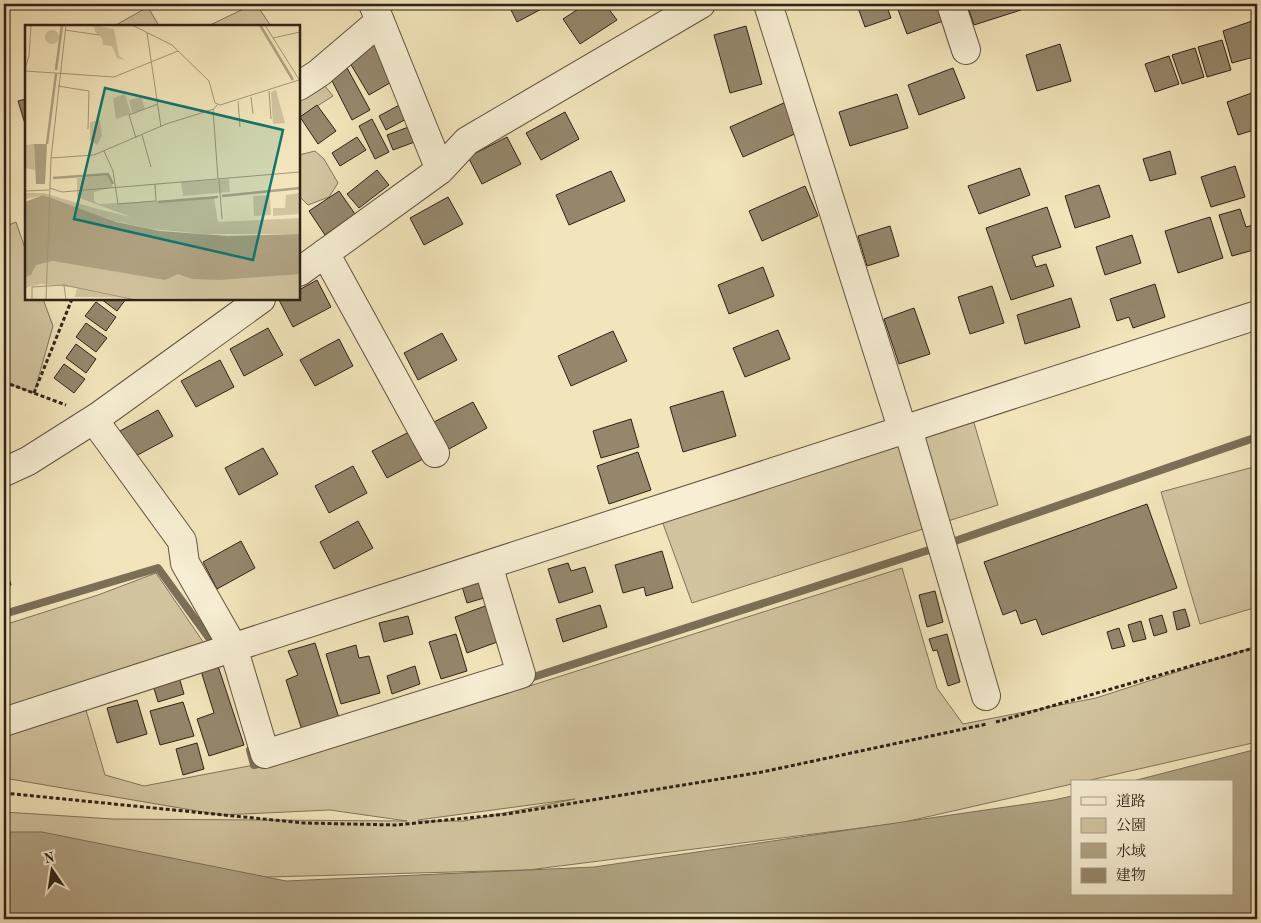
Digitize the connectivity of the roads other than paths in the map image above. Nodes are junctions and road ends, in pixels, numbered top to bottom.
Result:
1 (701, 4) edge
2 (768, 4) edge
3 (951, 4) edge
4 (376, 12) edge
5 (966, 50) dead end
6 (300, 85) edge
7 (440, 170) junction
8 (325, 253) junction
9 (300, 271) edge
10 (260, 300) edge
11 (1257, 315) edge
12 (96, 418) junction
13 (905, 430) junction
14 (435, 453) dead end
15 (4, 472) edge
16 (488, 565) junction
17 (233, 647) junction
18 (986, 696) dead end
19 (4, 722) edge

1 - 7 street
2 - 13 street
3 - 5 street
4 - 6 street
4 - 7 street
7 - 8 street
8 - 9 street
8 - 14 street
10 - 12 street
11 - 13 street
12 - 15 street
12 - 17 street
13 - 16 street
13 - 18 street
16 - 17 street
16 - 17 street
17 - 19 street

